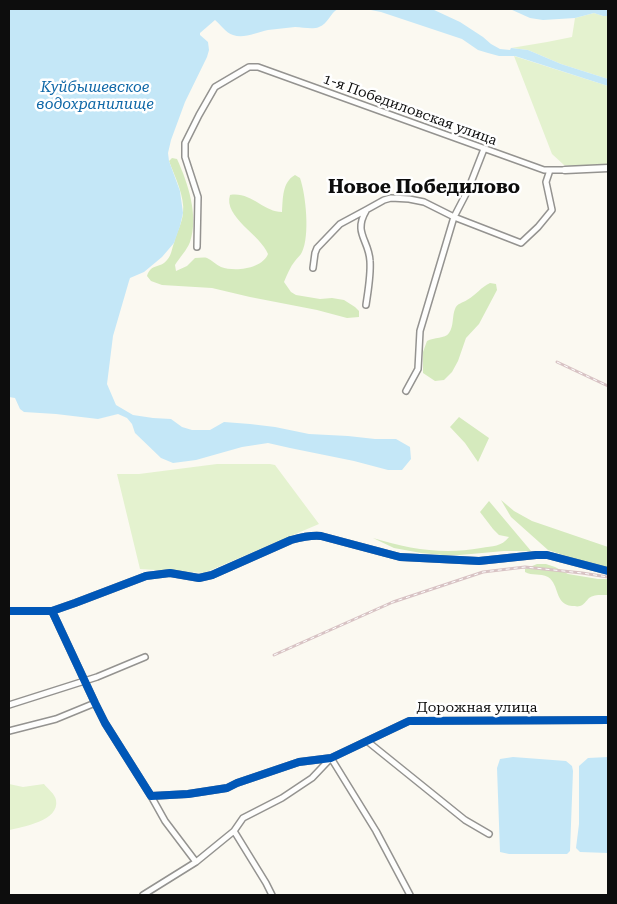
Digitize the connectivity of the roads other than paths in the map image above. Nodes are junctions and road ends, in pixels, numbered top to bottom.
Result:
1 (484, 149) junction
2 (608, 168) edge
3 (550, 170) junction
4 (565, 170) joint
5 (366, 210) junction
6 (454, 217) junction
7 (197, 247) dead end
8 (313, 268) dead end
9 (366, 305) dead end
10 (406, 391) dead end
11 (608, 571) edge
12 (52, 610) junction
13 (9, 611) edge
14 (144, 657) dead end
15 (84, 680) junction
16 (95, 703) junction
17 (9, 705) edge
18 (608, 720) edge
19 (9, 730) edge
20 (367, 742) junction
21 (331, 758) junction
22 (151, 796) junction
23 (234, 831) junction
24 (489, 834) dead end
25 (196, 862) junction
26 (143, 895) edge
27 (272, 895) edge
28 (410, 895) edge

1 - 3 street, 1-я Победиловская улица
1 - 6 street
1 - 7 street, 1-я Победиловская улица
2 - 4 street
3 - 4 street, 1-я Победиловская улица
3 - 6 street
5 - 6 street
5 - 8 street
5 - 9 street
6 - 10 street
11 - 12 street
12 - 13 street
12 - 15 street
14 - 15 street
15 - 16 street
15 - 17 street
16 - 19 street
16 - 22 street
18 - 20 street, Дорожная улица
20 - 21 street, Дорожная улица
20 - 24 street
21 - 22 street, Дорожная улица
21 - 23 street
21 - 28 street
22 - 25 street
23 - 25 street
23 - 27 street
25 - 26 street

